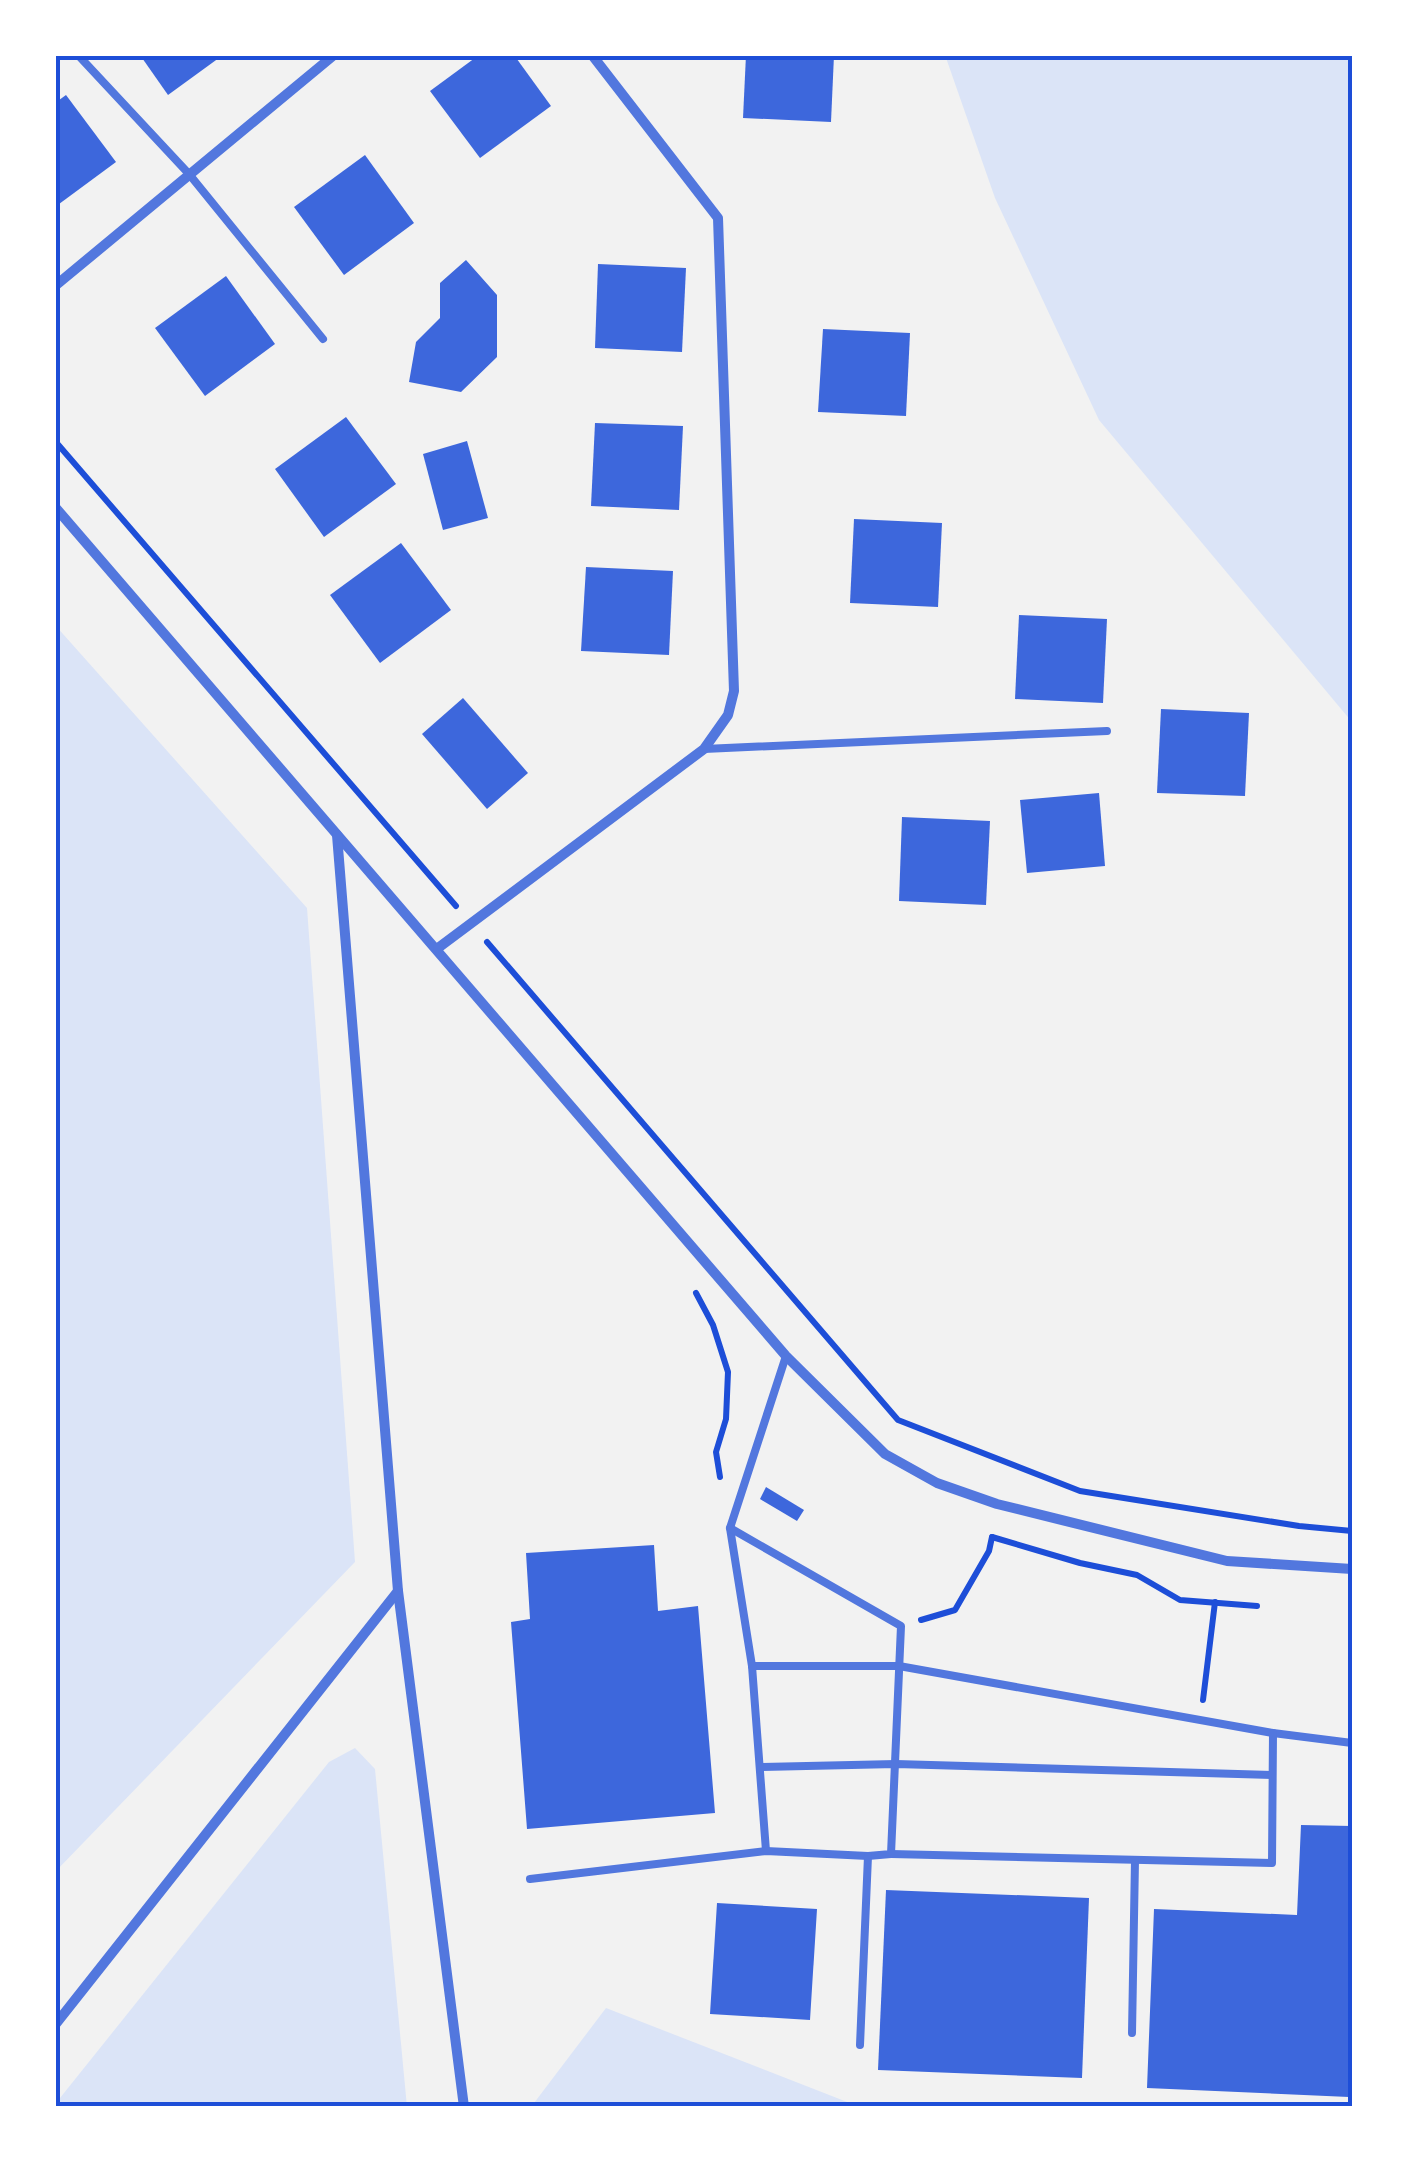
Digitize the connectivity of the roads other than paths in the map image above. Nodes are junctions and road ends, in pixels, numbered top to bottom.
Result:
1 (78, 55) edge
2 (334, 55) edge
3 (592, 55) edge
4 (189, 174) junction
5 (55, 286) edge
6 (323, 339) dead end
7 (55, 507) edge
8 (1106, 731) dead end
9 (704, 750) junction
10 (336, 834) junction
11 (438, 948) junction
12 (786, 1356) junction
13 (730, 1528) junction
14 (1352, 1569) edge
15 (398, 1591) junction
16 (752, 1666) junction
17 (899, 1666) junction
18 (1273, 1733) junction
19 (1352, 1743) edge
20 (896, 1764) junction
21 (760, 1767) junction
22 (1272, 1775) junction
23 (766, 1851) junction
24 (891, 1854) junction
25 (868, 1856) junction
26 (1134, 1860) junction
27 (530, 1879) dead end
28 (55, 2025) edge
29 (1132, 2033) dead end
30 (860, 2046) dead end
31 (464, 2107) edge

1 - 4 lane
2 - 4 street
3 - 9 street
4 - 5 street
4 - 6 lane
7 - 10 street
8 - 9 lane
9 - 11 street
10 - 11 street
10 - 15 street
11 - 12 street
12 - 13 lane
12 - 14 street
13 - 16 lane
13 - 17 lane
15 - 28 street
15 - 31 street
16 - 17 lane
16 - 21 lane
17 - 18 lane
17 - 20 lane
18 - 19 lane
18 - 22 lane
20 - 21 lane
20 - 22 lane
20 - 24 lane
21 - 23 lane
22 - 26 lane
23 - 25 lane
23 - 27 lane
24 - 25 lane
24 - 26 lane
25 - 30 lane
26 - 29 lane

